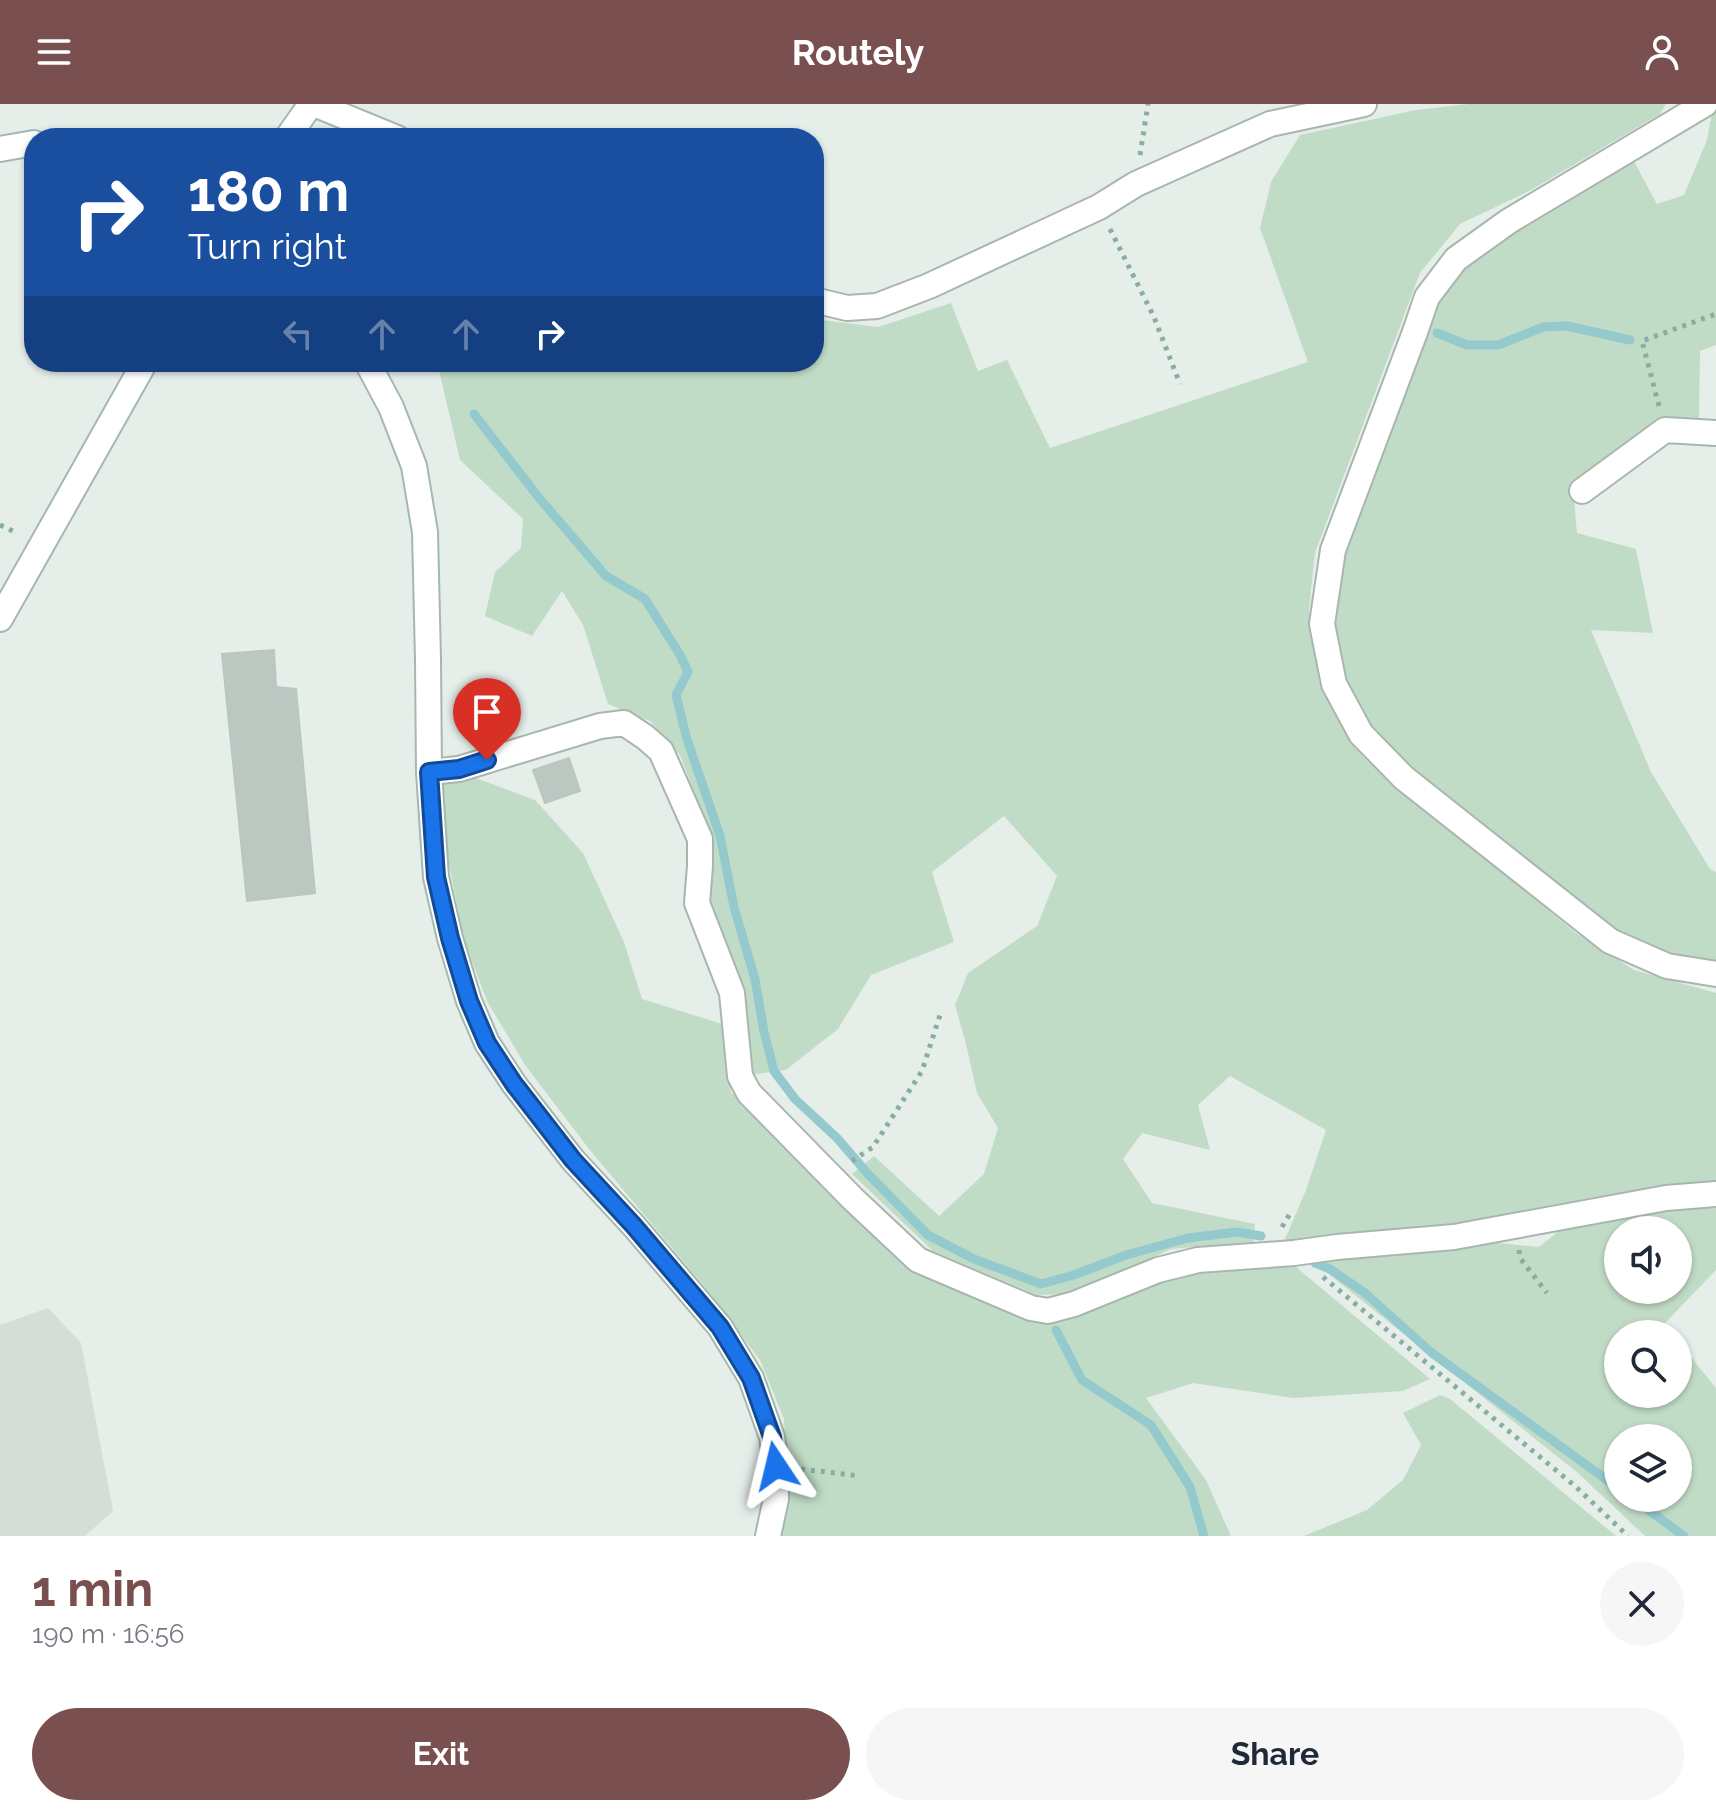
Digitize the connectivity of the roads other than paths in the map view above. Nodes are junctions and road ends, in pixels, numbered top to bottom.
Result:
1 (313, 104) edge
2 (1364, 104) edge
3 (1705, 104) edge
4 (295, 128) edge
5 (372, 128) edge
6 (24, 145) edge
7 (0, 149) edge
8 (824, 302) edge
9 (139, 372) edge
10 (372, 372) edge
11 (1716, 433) edge
12 (1582, 491) dead end
13 (0, 619) edge
14 (429, 772) junction
15 (1716, 974) edge
16 (1716, 1194) edge
17 (768, 1536) edge

1 - 4 street
1 - 5 street
2 - 8 street
3 - 15 street
6 - 7 street
9 - 13 street
10 - 14 street
11 - 12 street
14 - 16 street
14 - 17 street

